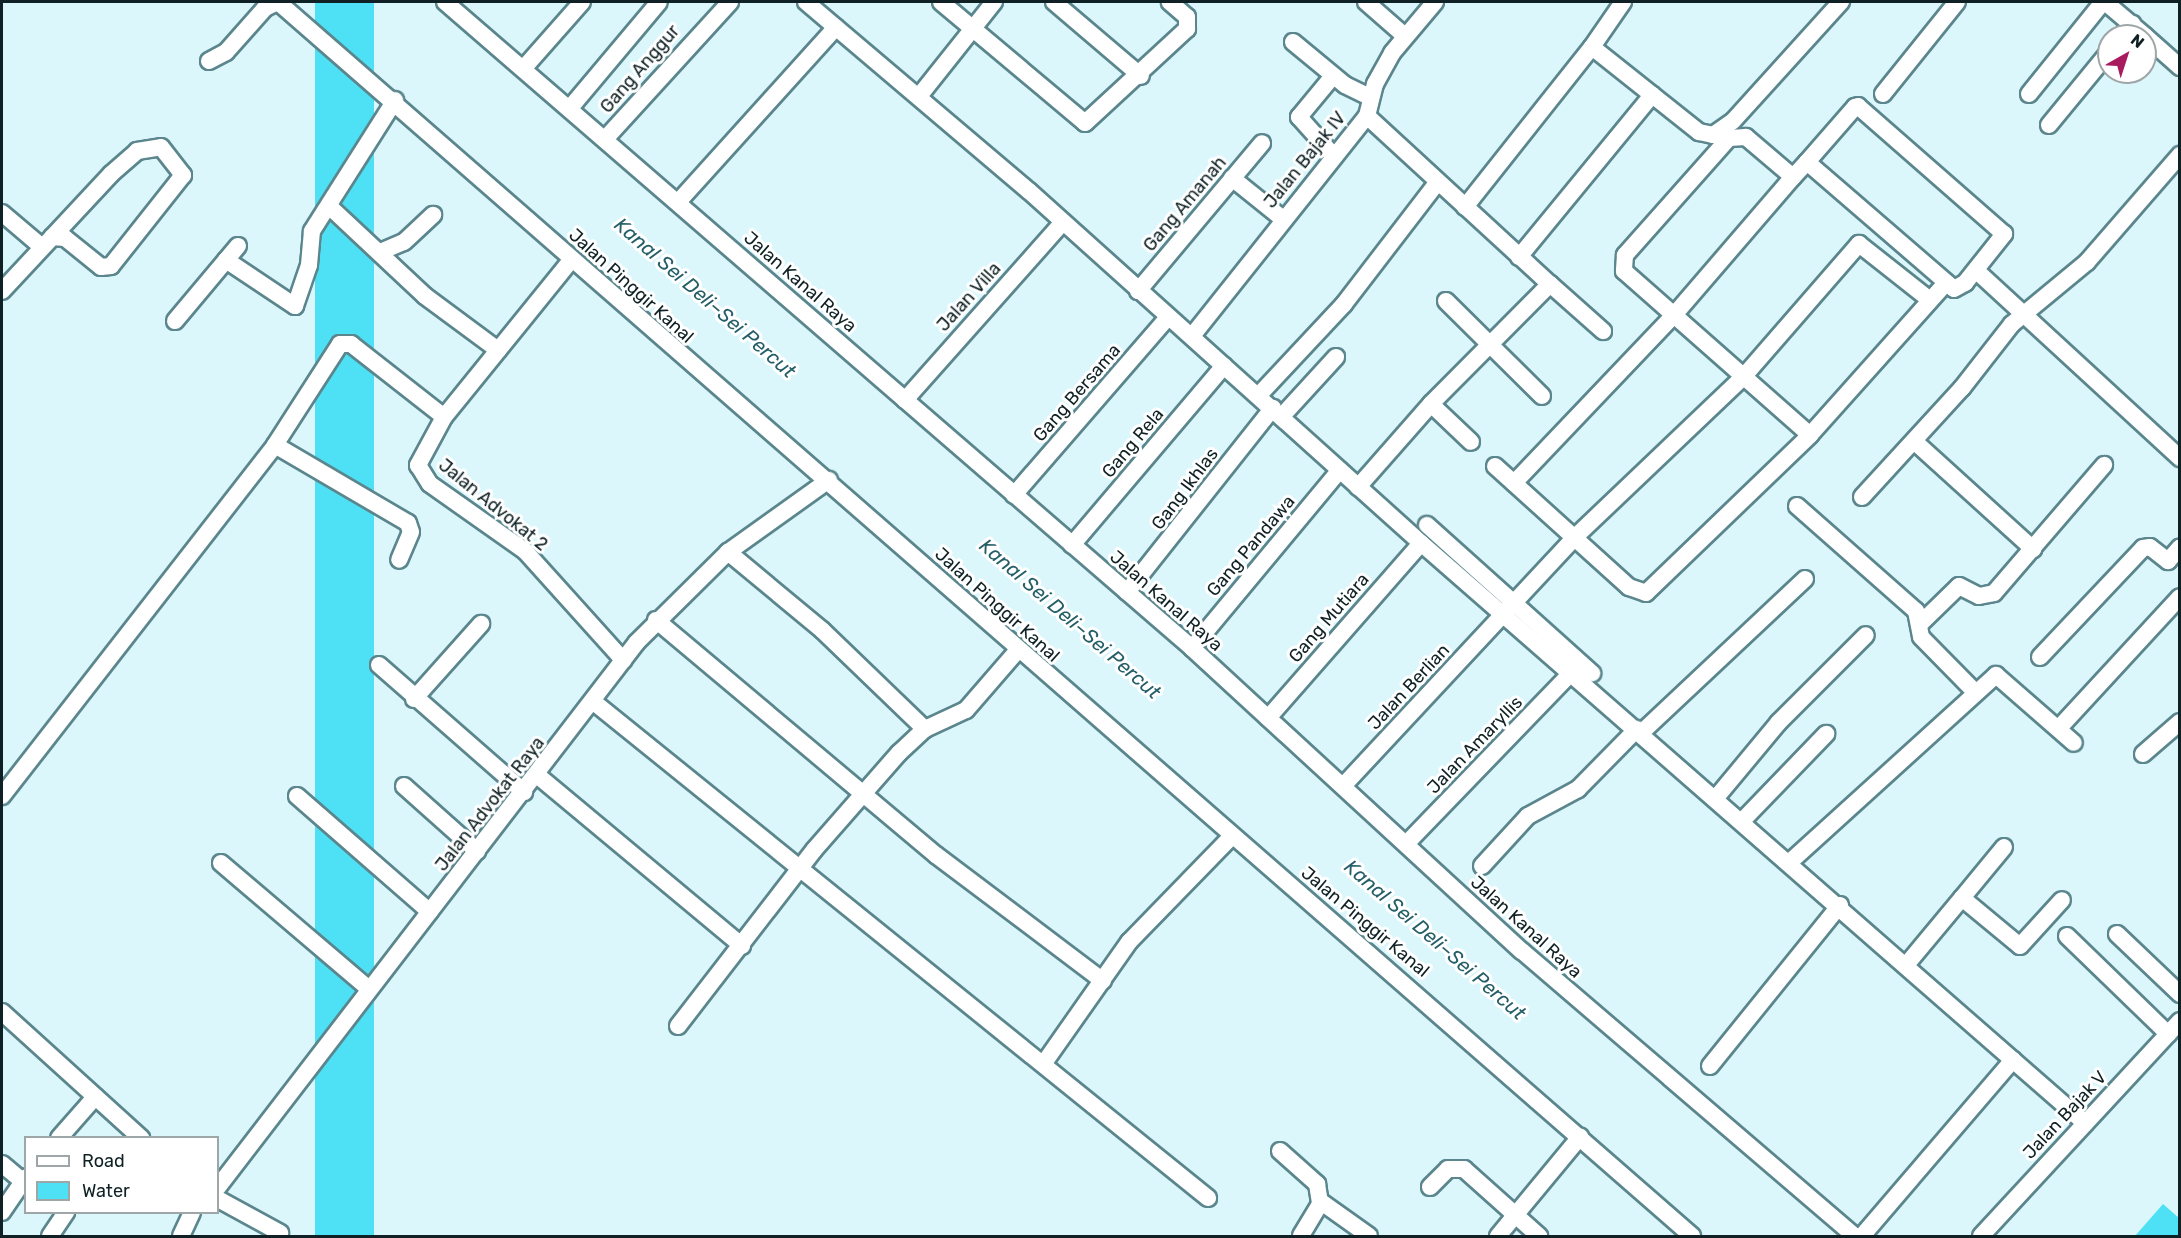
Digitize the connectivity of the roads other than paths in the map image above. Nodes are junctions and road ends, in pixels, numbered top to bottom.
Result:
1 (278, 2) edge
2 (445, 2) edge
3 (582, 2) edge
4 (659, 2) edge
5 (730, 2) edge
6 (806, 2) edge
7 (941, 2) edge
8 (994, 2) edge
9 (1054, 2) edge
10 (1170, 2) edge
11 (1366, 2) edge
12 (1434, 2) edge
13 (1626, 2) edge
14 (1841, 2) edge
15 (1957, 2) edge
16 (2104, 2) edge
17 (2122, 24) edge
18 (836, 27) junction
19 (972, 29) junction
20 (1405, 36) junction
21 (1293, 42) dead end
22 (1592, 47) junction
23 (2157, 47) edge
24 (210, 61) dead end
25 (2097, 66) edge
26 (2180, 68) edge
27 (523, 69) junction
28 (1141, 76) junction
29 (1333, 76) junction
30 (1883, 94) dead end
31 (2029, 94) dead end
32 (1652, 95) junction
33 (920, 96) junction
34 (1370, 97) junction
35 (395, 100) junction
36 (570, 108) junction
37 (1367, 116) junction
38 (2049, 124) dead end
39 (606, 138) junction
40 (1262, 143) dead end
41 (1333, 155) junction
42 (2180, 155) edge
43 (1807, 162) junction
44 (1793, 177) junction
45 (1232, 178) junction
46 (1437, 183) junction
47 (679, 201) junction
48 (330, 207) junction
49 (1465, 207) junction
50 (2, 213) edge
51 (433, 215) dead end
52 (1283, 219) junction
53 (1063, 222) junction
54 (47, 242) junction
55 (238, 246) dead end
56 (380, 252) junction
57 (1519, 256) junction
58 (572, 259) junction
59 (226, 260) junction
60 (1980, 274) dead end
61 (1946, 283) junction
62 (1550, 284) junction
63 (2, 291) edge
64 (1138, 291) junction
65 (1930, 300) junction
66 (1446, 301) dead end
67 (1675, 314) junction
68 (2027, 314) junction
69 (1168, 317) junction
70 (175, 321) dead end
71 (1603, 331) dead end
72 (1192, 336) junction
73 (1488, 344) junction
74 (498, 350) junction
75 (1336, 357) dead end
76 (1224, 366) junction
77 (1745, 375) junction
78 (1258, 396) junction
79 (1542, 396) dead end
80 (905, 400) junction
81 (1431, 405) junction
82 (1277, 412) junction
83 (444, 417) junction
84 (1810, 435) junction
85 (1914, 441) junction
86 (1471, 442) dead end
87 (275, 446) junction
88 (2180, 458) edge
89 (1496, 465) dead end
90 (2104, 465) dead end
91 (1340, 470) junction
92 (829, 480) junction
93 (1514, 483) junction
94 (1358, 487) junction
95 (1014, 495) junction
96 (1862, 497) dead end
97 (1797, 506) dead end
98 (1427, 525) dead end
99 (1573, 539) junction
100 (1420, 543) junction
101 (1072, 545) junction
102 (2180, 547) edge
103 (2032, 549) junction
104 (728, 552) junction
105 (399, 560) dead end
106 (2174, 566) edge
107 (1805, 579) dead end
108 (1127, 592) junction
109 (2180, 597) edge
110 (1508, 609) junction
111 (656, 621) junction
112 (1921, 623) junction
113 (481, 624) dead end
114 (1866, 635) dead end
115 (1192, 648) junction
116 (1018, 650) junction
117 (2040, 657) dead end
118 (623, 660) junction
119 (379, 664) dead end
120 (1592, 673) dead end
121 (1571, 674) junction
122 (1975, 692) junction
123 (414, 699) junction
124 (595, 703) junction
125 (1268, 718) junction
126 (2180, 722) edge
127 (2059, 728) junction
128 (925, 729) junction
129 (1639, 731) junction
130 (1826, 734) dead end
131 (2074, 743) dead end
132 (2143, 754) dead end
133 (537, 775) junction
134 (404, 786) dead end
135 (1343, 786) junction
136 (524, 792) junction
137 (863, 795) junction
138 (2, 796) edge
139 (297, 796) dead end
140 (1715, 799) junction
141 (1743, 820) junction
142 (1232, 836) junction
143 (1406, 844) junction
144 (2004, 847) dead end
145 (477, 851) junction
146 (1791, 861) junction
147 (221, 862) dead end
148 (1482, 866) dead end
149 (798, 871) junction
150 (1962, 898) junction
151 (2062, 900) dead end
152 (1840, 905) junction
153 (430, 912) junction
154 (2117, 934) dead end
155 (2067, 936) dead end
156 (742, 946) junction
157 (1907, 964) junction
158 (1103, 981) junction
159 (369, 989) junction
160 (2180, 994) edge
161 (2, 1012) edge
162 (2180, 1022) edge
163 (678, 1026) dead end
164 (2168, 1034) junction
165 (2013, 1060) junction
166 (1044, 1063) junction
167 (1710, 1066) dead end
168 (95, 1097) junction
169 (2085, 1123) junction
170 (133, 1135) edge
171 (60, 1136) edge
172 (1580, 1137) junction
173 (1280, 1151) dead end
174 (2, 1164) edge
175 (24, 1179) edge
176 (219, 1186) edge
177 (1430, 1187) dead end
178 (1208, 1198) dead end
179 (219, 1200) edge
180 (1320, 1201) junction
181 (2, 1212) edge
182 (65, 1214) edge
183 (191, 1214) edge
184 (1516, 1215) junction
185 (280, 1233) dead end
186 (50, 1236) edge
187 (181, 1236) edge
188 (1301, 1236) edge
189 (1369, 1236) edge
190 (1498, 1236) edge
191 (1539, 1236) edge
192 (1692, 1236) edge
193 (1855, 1236) edge
194 (1862, 1236) edge
195 (1981, 1236) edge

1 - 24 street
1 - 35 street, Jalan Pinggir Kanal
2 - 27 street, Jalan Kanal Raya
3 - 27 street
4 - 36 street
5 - 39 street, Gang Anggur
6 - 18 street
7 - 19 street
8 - 19 street
9 - 28 street
10 - 28 street
11 - 20 street
12 - 20 street, Jalan Bajak IV
13 - 22 street
14 - 32 street
15 - 30 street
16 - 17 street
16 - 31 street
18 - 33 street
18 - 47 street
19 - 28 street
19 - 33 street
20 - 34 street, Jalan Bajak IV
21 - 29 street
22 - 32 street
22 - 49 street
23 - 26 street
25 - 38 street
27 - 36 street, Jalan Kanal Raya
29 - 34 street
29 - 41 street
32 - 57 street
33 - 53 street
34 - 37 street, Jalan Bajak IV
35 - 48 street
35 - 58 street, Jalan Pinggir Kanal
36 - 39 street, Jalan Kanal Raya
37 - 41 street, Jalan Bajak IV
37 - 46 street
39 - 47 street, Jalan Kanal Raya
40 - 45 street, Gang Amanah
41 - 52 street, Jalan Bajak IV
42 - 68 street
43 - 44 street
43 - 61 street
43 - 61 street
44 - 67 street
44 - 67 street
45 - 52 street
45 - 64 street, Gang Amanah
46 - 49 street
46 - 78 street
47 - 80 street, Jalan Kanal Raya
48 - 56 street
48 - 59 street
49 - 57 street
50 - 54 street
51 - 56 street
52 - 72 street, Jalan Bajak IV
53 - 64 street
53 - 80 street, Jalan Villa
54 - 54 street
54 - 63 street
55 - 59 street
56 - 74 street
57 - 62 street
58 - 74 street, Jalan Advokat 2
58 - 92 street, Jalan Pinggir Kanal
59 - 70 street
60 - 68 street
61 - 65 street
62 - 71 street
62 - 73 street
64 - 69 street
65 - 77 street, Jalan Berlian
65 - 84 street
66 - 73 street
67 - 77 street
67 - 93 street
68 - 85 street
68 - 88 street
69 - 72 street
69 - 95 street, Gang Bersama
72 - 76 street
73 - 79 street
73 - 81 street
74 - 83 street, Jalan Advokat 2
75 - 82 street, Gang Ikhlas
76 - 78 street
76 - 101 street, Gang Rela
77 - 84 street
77 - 99 street, Jalan Berlian
78 - 82 street
80 - 95 street, Jalan Kanal Raya
81 - 86 street
81 - 94 street
82 - 91 street
82 - 108 street, Gang Ikhlas
83 - 87 street
83 - 118 street, Jalan Advokat 2
84 - 99 street
85 - 96 street
85 - 103 street
87 - 105 street
87 - 138 street
89 - 93 street
90 - 103 street
91 - 94 street
91 - 115 street, Gang Pandawa
92 - 104 street, Jalan Advokat Raya
92 - 116 street, Jalan Pinggir Kanal
93 - 99 street
94 - 100 street
95 - 101 street, Jalan Kanal Raya
97 - 112 street
98 - 110 street
99 - 110 street, Jalan Berlian
100 - 110 street
100 - 125 street, Gang Mutiara
101 - 108 street, Jalan Kanal Raya
102 - 106 street
103 - 112 street
104 - 111 street, Jalan Advokat Raya
104 - 128 street
106 - 117 street
107 - 129 street
108 - 115 street, Jalan Kanal Raya
109 - 127 street
110 - 120 street
110 - 121 street
110 - 135 street, Jalan Berlian
111 - 118 street, Jalan Advokat Raya
111 - 137 street
112 - 122 street
113 - 123 street
114 - 140 street
115 - 125 street, Jalan Kanal Raya
116 - 128 street
116 - 142 street, Jalan Pinggir Kanal
118 - 124 street, Jalan Advokat Raya
119 - 123 street
121 - 129 street
121 - 143 street, Jalan Amaryllis
122 - 127 street
122 - 146 street
123 - 136 street
124 - 133 street, Jalan Advokat Raya
124 - 149 street
125 - 135 street, Jalan Kanal Raya
126 - 132 street
127 - 131 street
128 - 137 street
129 - 140 street
129 - 148 street
130 - 141 street
133 - 136 street, Jalan Advokat Raya
133 - 156 street
134 - 145 street
135 - 143 street, Jalan Kanal Raya
136 - 145 street, Jalan Advokat Raya
137 - 149 street
137 - 158 street
139 - 153 street
140 - 141 street
141 - 146 street
142 - 158 street
142 - 172 street, Jalan Pinggir Kanal
143 - 193 street, Jalan Kanal Raya
144 - 150 street
145 - 153 street, Jalan Advokat Raya
146 - 152 street
147 - 159 street
149 - 156 street
149 - 166 street
150 - 151 street
150 - 157 street
152 - 157 street
152 - 167 street
153 - 159 street, Jalan Advokat Raya
154 - 160 street
155 - 164 street
156 - 163 street
157 - 165 street
158 - 166 street
159 - 176 street, Jalan Advokat Raya
161 - 168 street
162 - 164 street, Jalan Bajak V
164 - 169 street, Jalan Bajak V
165 - 169 street
165 - 194 street
166 - 178 street
168 - 170 street
168 - 171 street
169 - 195 street, Jalan Bajak V
172 - 184 street
172 - 192 street, Jalan Pinggir Kanal
173 - 180 street
174 - 175 street
175 - 181 street
177 - 184 street
179 - 185 street
180 - 188 street
180 - 189 street
182 - 186 street
183 - 187 street
184 - 190 street
184 - 191 street

